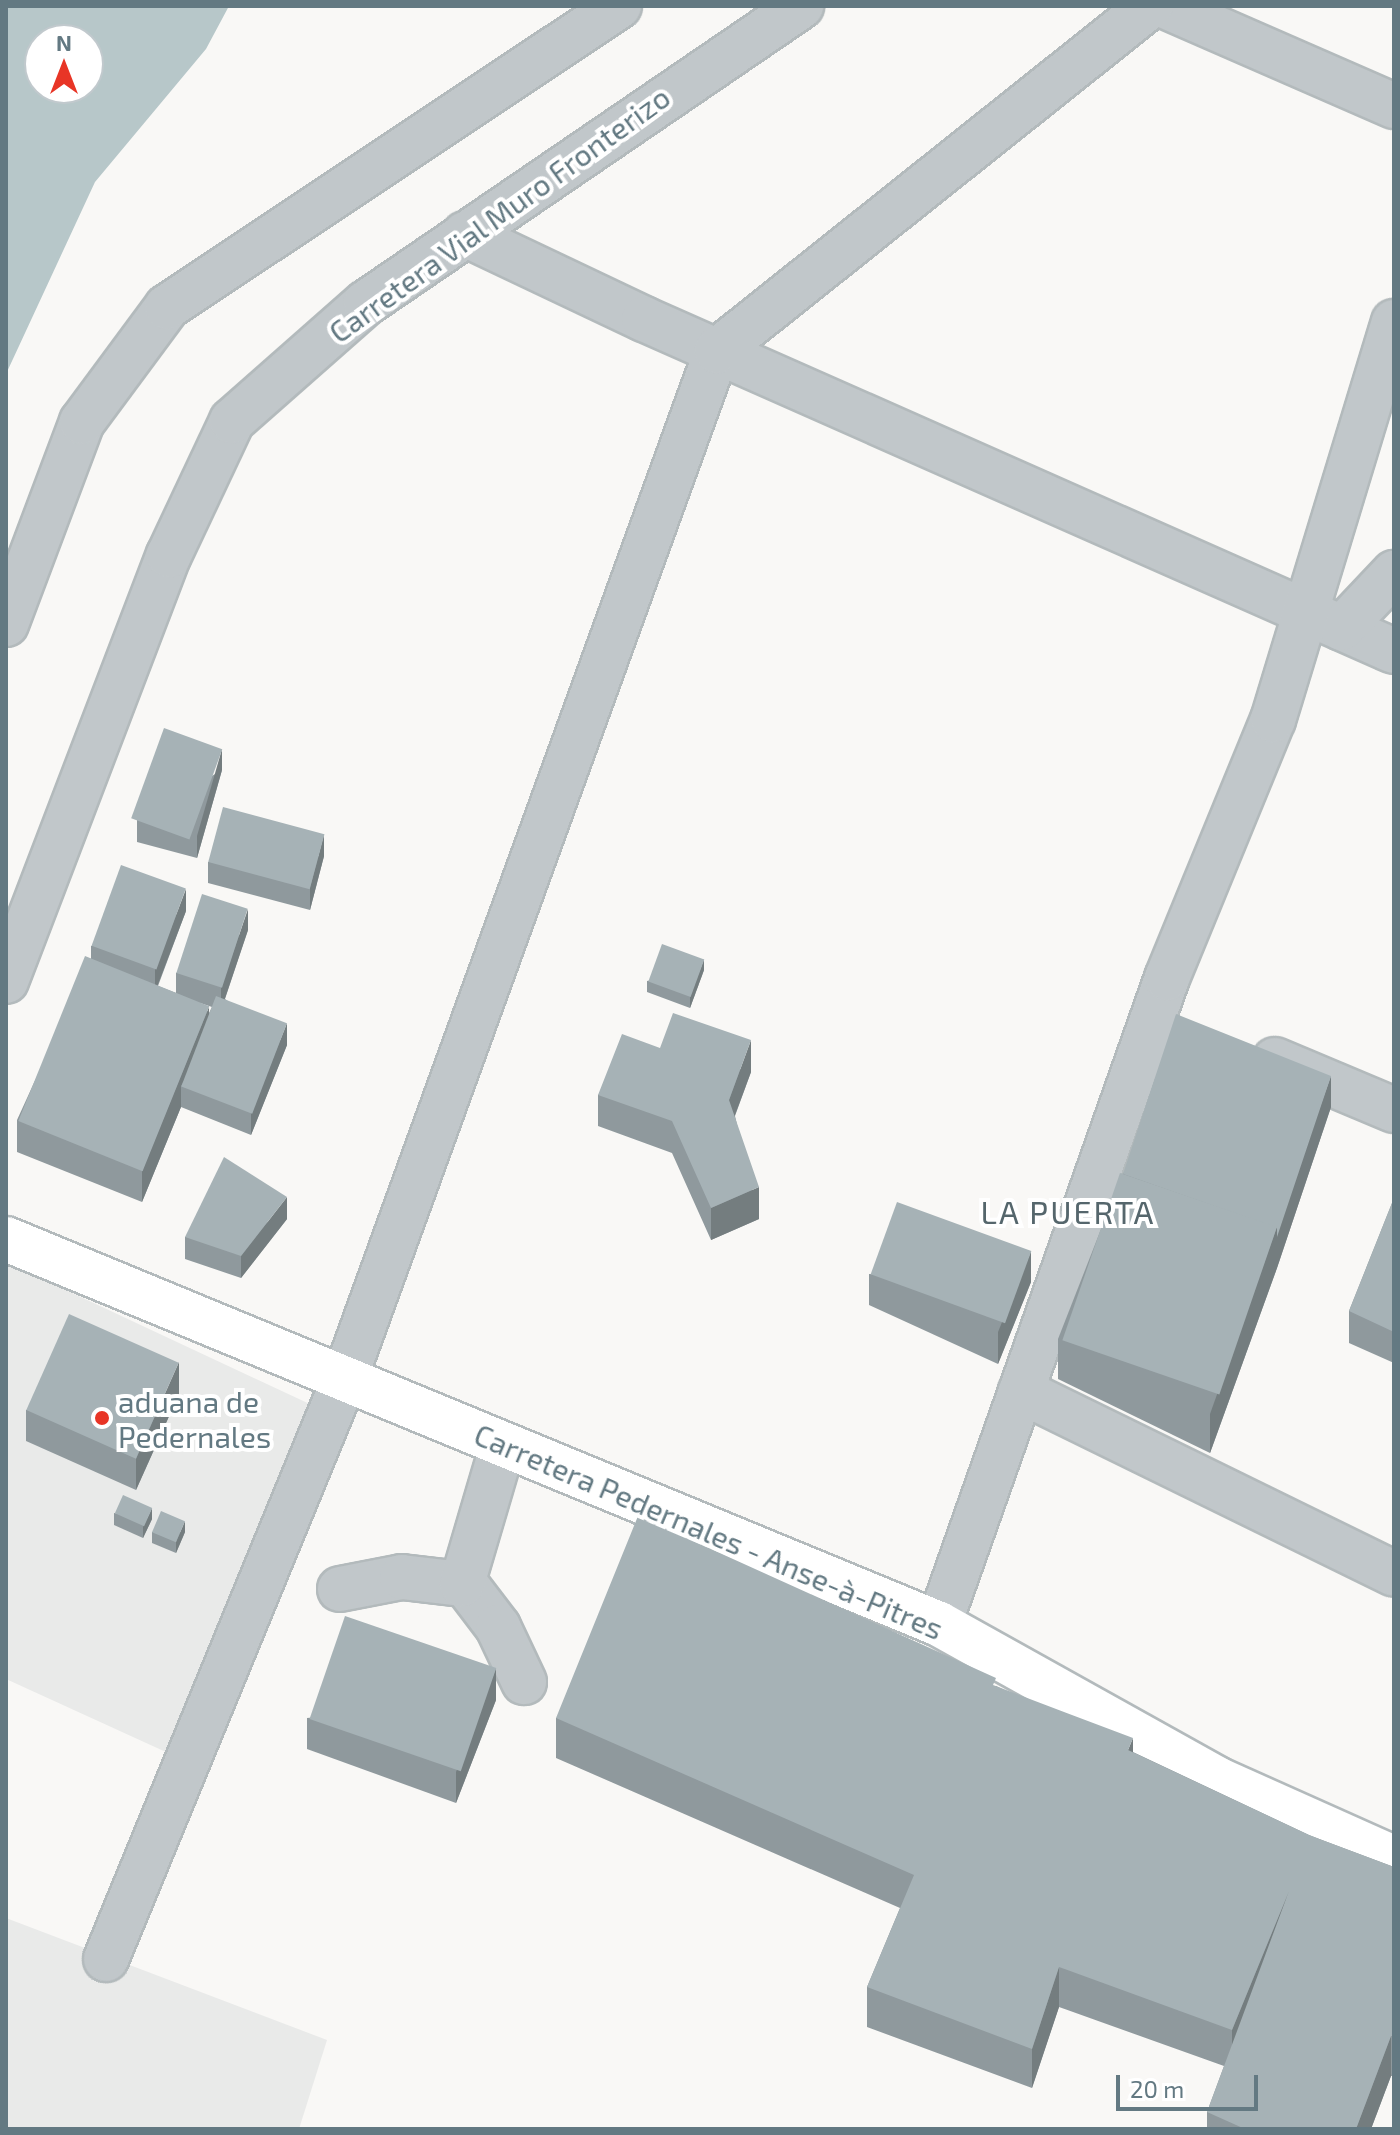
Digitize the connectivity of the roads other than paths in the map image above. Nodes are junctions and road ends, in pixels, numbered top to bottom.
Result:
1 (619, 6) edge
2 (801, 6) edge
3 (1150, 6) edge
4 (1165, 6) edge
5 (1394, 106) edge
6 (465, 234) junction
7 (1394, 322) edge
8 (717, 351) junction
9 (1394, 573) edge
10 (1303, 606) junction
11 (6, 624) edge
12 (1342, 628) junction
13 (1394, 651) edge
14 (6, 981) edge
15 (1155, 1010) junction
16 (1198, 1028) edge
17 (1240, 1045) edge
18 (1394, 1110) edge
19 (6, 1239) edge
20 (344, 1380) junction
21 (1021, 1391) junction
22 (503, 1445) junction
23 (1394, 1574) edge
24 (463, 1581) junction
25 (340, 1589) dead end
26 (939, 1624) junction
27 (524, 1682) dead end
28 (1394, 1858) edge
29 (106, 1959) dead end

1 - 11 street
2 - 6 street, Carretera Vial Muro Fronterizo
3 - 8 street
4 - 5 street
6 - 8 street
6 - 14 street, Carretera Vial Muro Fronterizo
7 - 10 street
8 - 10 street
8 - 20 street
9 - 12 street
10 - 12 street
10 - 15 street
12 - 13 street
15 - 16 street
15 - 21 street
17 - 18 street
19 - 20 main road, Carretera Pedernales - Anse-à-Pitres
20 - 22 main road, Carretera Pedernales - Anse-à-Pitres
20 - 29 street
21 - 23 street
21 - 26 street
22 - 24 street
22 - 26 main road, Carretera Pedernales - Anse-à-Pitres
24 - 25 street
24 - 27 street
26 - 28 main road, Carretera Pedernales - Anse-à-Pitres

